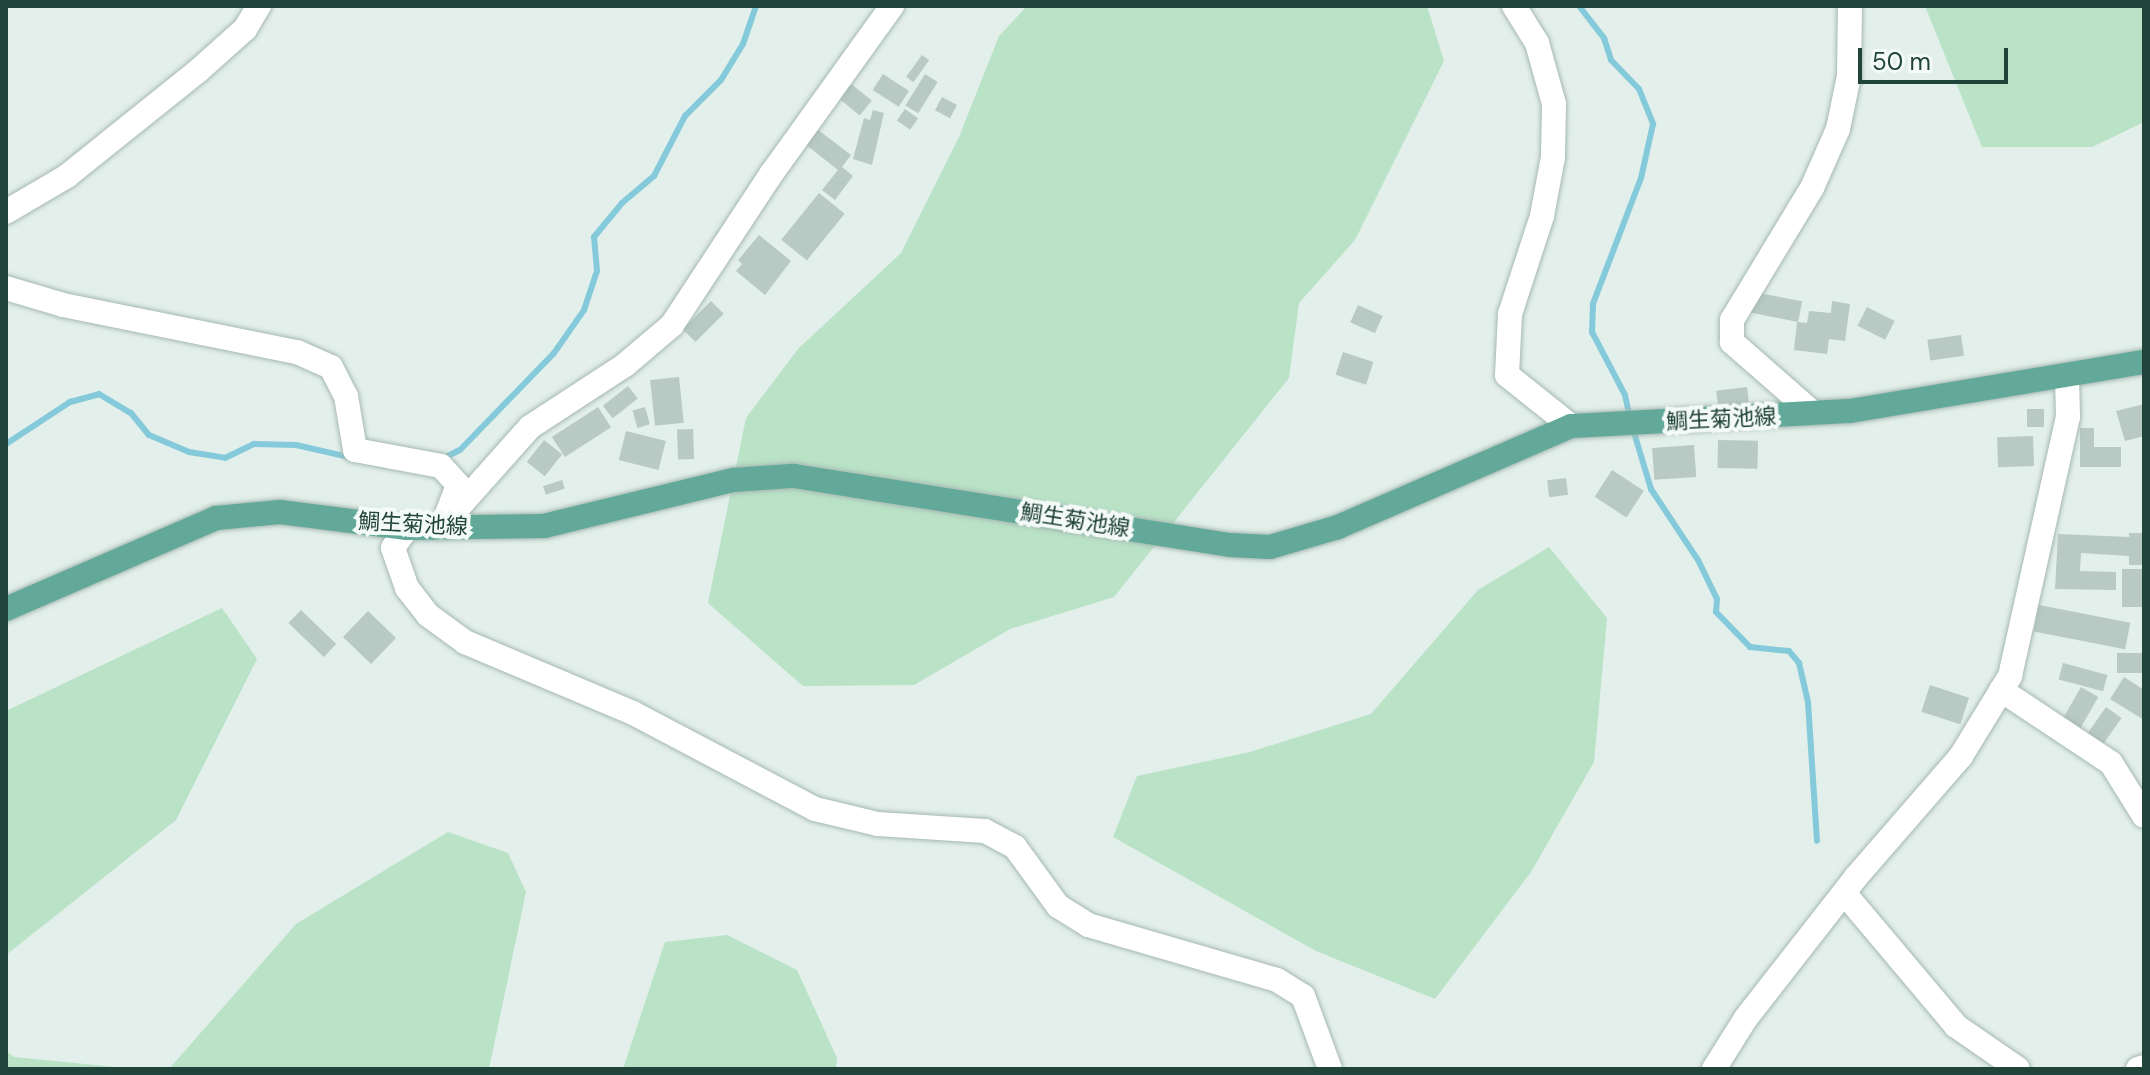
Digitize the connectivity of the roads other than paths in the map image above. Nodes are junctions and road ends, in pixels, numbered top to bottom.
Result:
1 (259, 6) edge
2 (892, 6) edge
3 (1514, 6) edge
4 (1850, 6) edge
5 (6, 212) edge
6 (6, 288) edge
7 (2144, 362) edge
8 (2067, 376) junction
9 (1813, 413) junction
10 (1571, 426) junction
11 (407, 528) junction
12 (440, 528) junction
13 (6, 609) edge
14 (2001, 690) junction
15 (2144, 816) edge
16 (1845, 894) junction
17 (1330, 1069) edge
18 (1714, 1069) edge
19 (2018, 1069) edge

1 - 5 street
2 - 12 street
3 - 10 street
4 - 9 street
6 - 12 street
7 - 8 main road, 鯛生菊池線
8 - 9 main road, 鯛生菊池線
8 - 14 street
9 - 10 main road, 鯛生菊池線
10 - 12 main road, 鯛生菊池線
11 - 12 main road, 鯛生菊池線
11 - 13 main road, 鯛生菊池線
11 - 17 street
14 - 15 street
14 - 16 street
16 - 18 street
16 - 19 street

